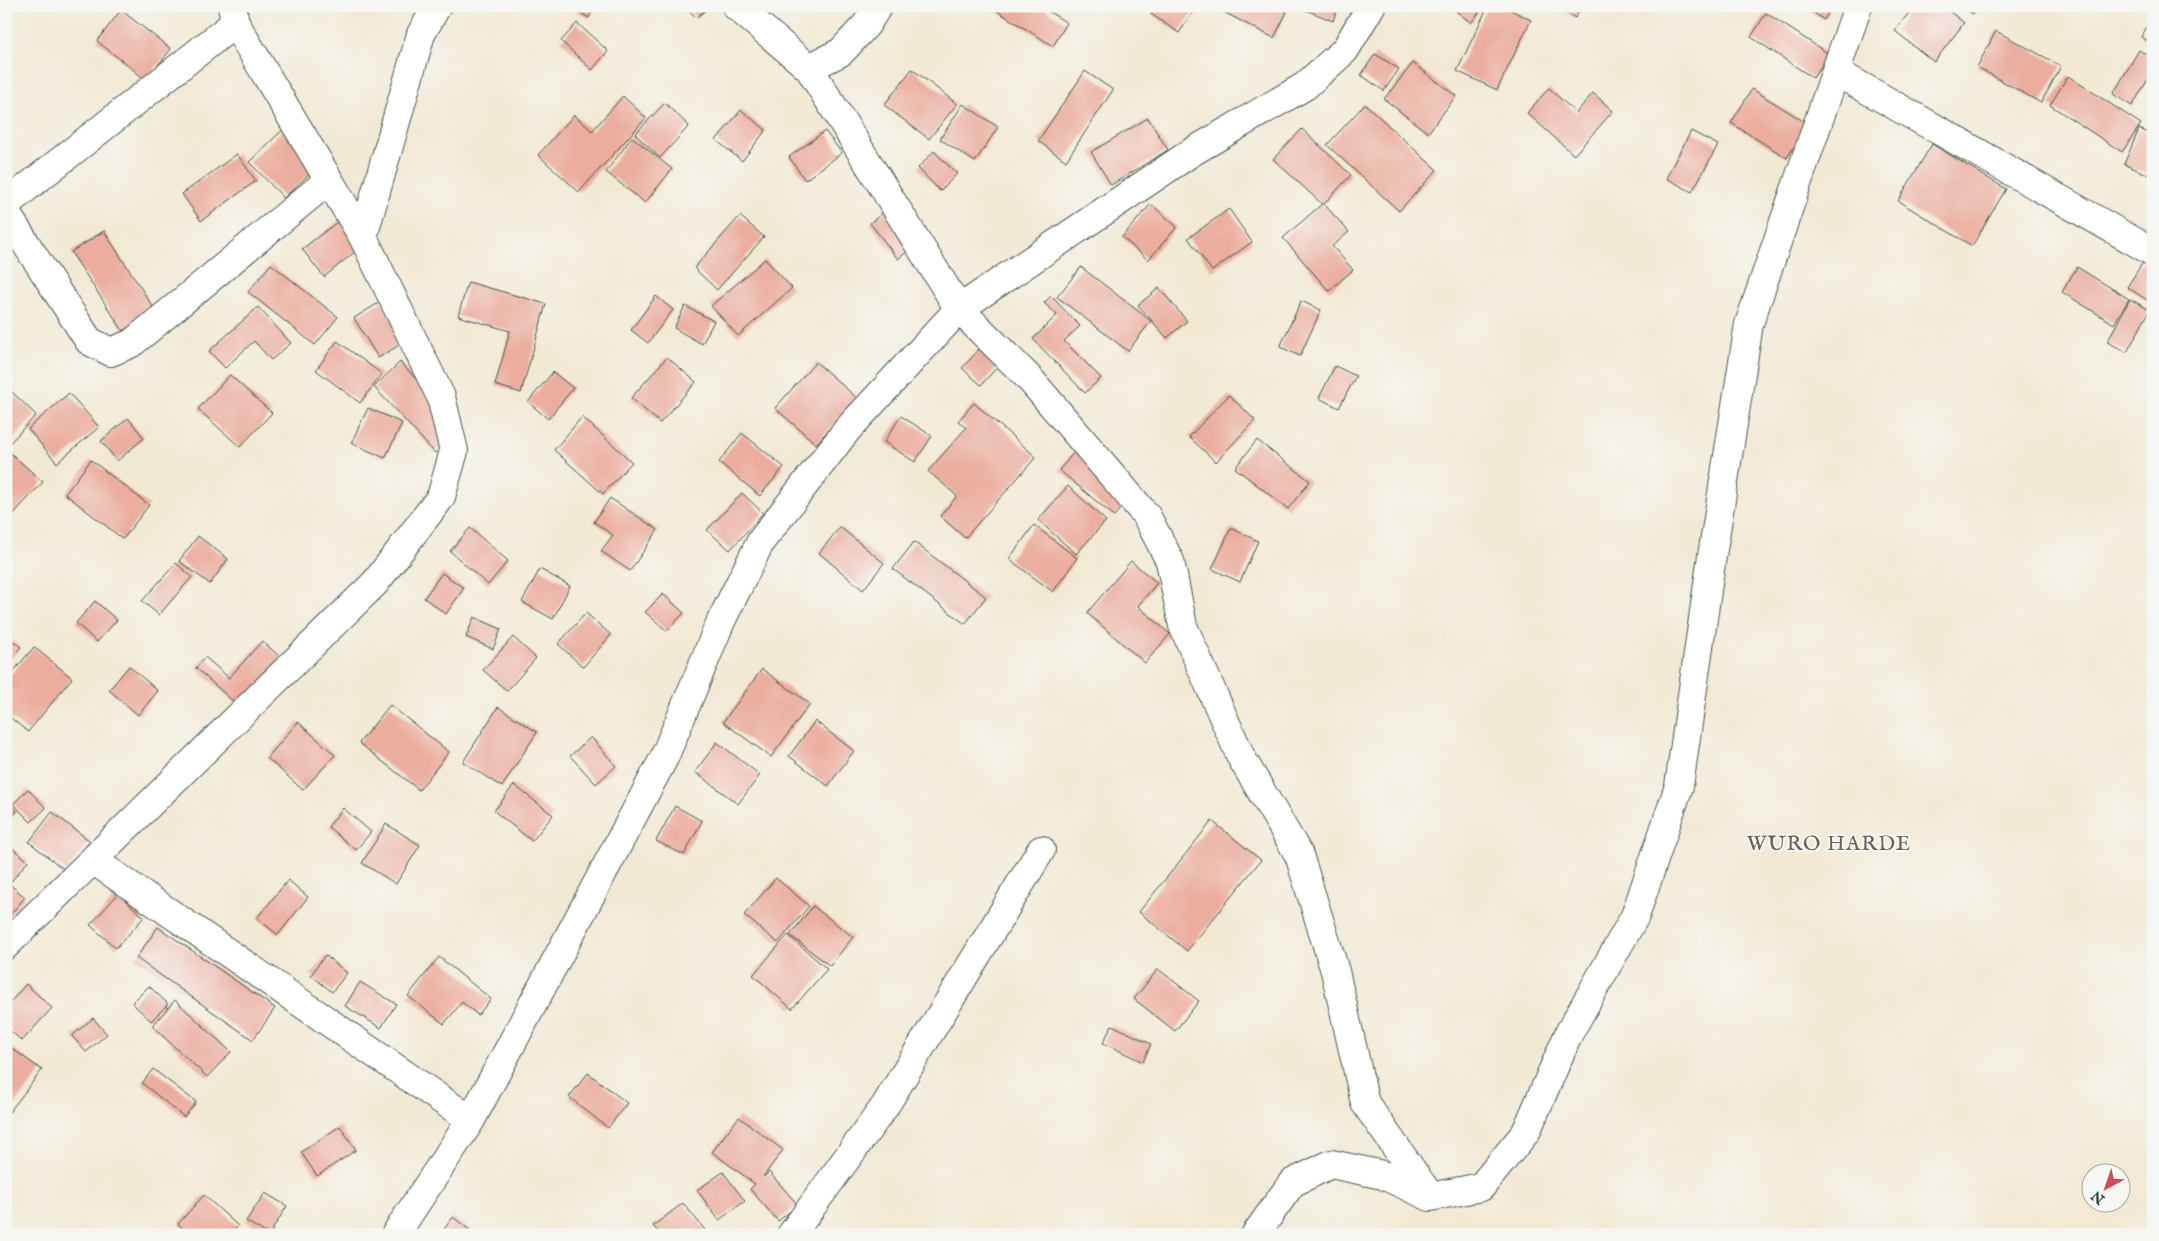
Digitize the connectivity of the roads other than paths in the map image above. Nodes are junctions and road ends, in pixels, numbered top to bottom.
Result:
1 (437, 6) edge
2 (736, 6) edge
3 (878, 6) edge
4 (1371, 6) edge
5 (1858, 6) edge
6 (234, 15) edge
7 (809, 68) junction
8 (1836, 72) junction
9 (329, 180) junction
10 (6, 204) edge
11 (6, 213) edge
12 (363, 237) junction
13 (2153, 252) edge
14 (959, 309) junction
15 (1041, 850) dead end
16 (93, 860) junction
17 (6, 946) edge
18 (471, 1120) junction
19 (1430, 1197) junction
20 (395, 1235) edge
21 (791, 1235) edge
22 (1256, 1235) edge

1 - 12 street
2 - 7 street
3 - 7 street
4 - 14 street
5 - 8 street
6 - 9 street
6 - 10 street
7 - 14 street
8 - 13 street
8 - 19 street
9 - 11 street
9 - 12 street
12 - 16 street
14 - 18 street
14 - 19 street
15 - 21 street
16 - 17 street
16 - 18 street
18 - 20 street
19 - 22 street

